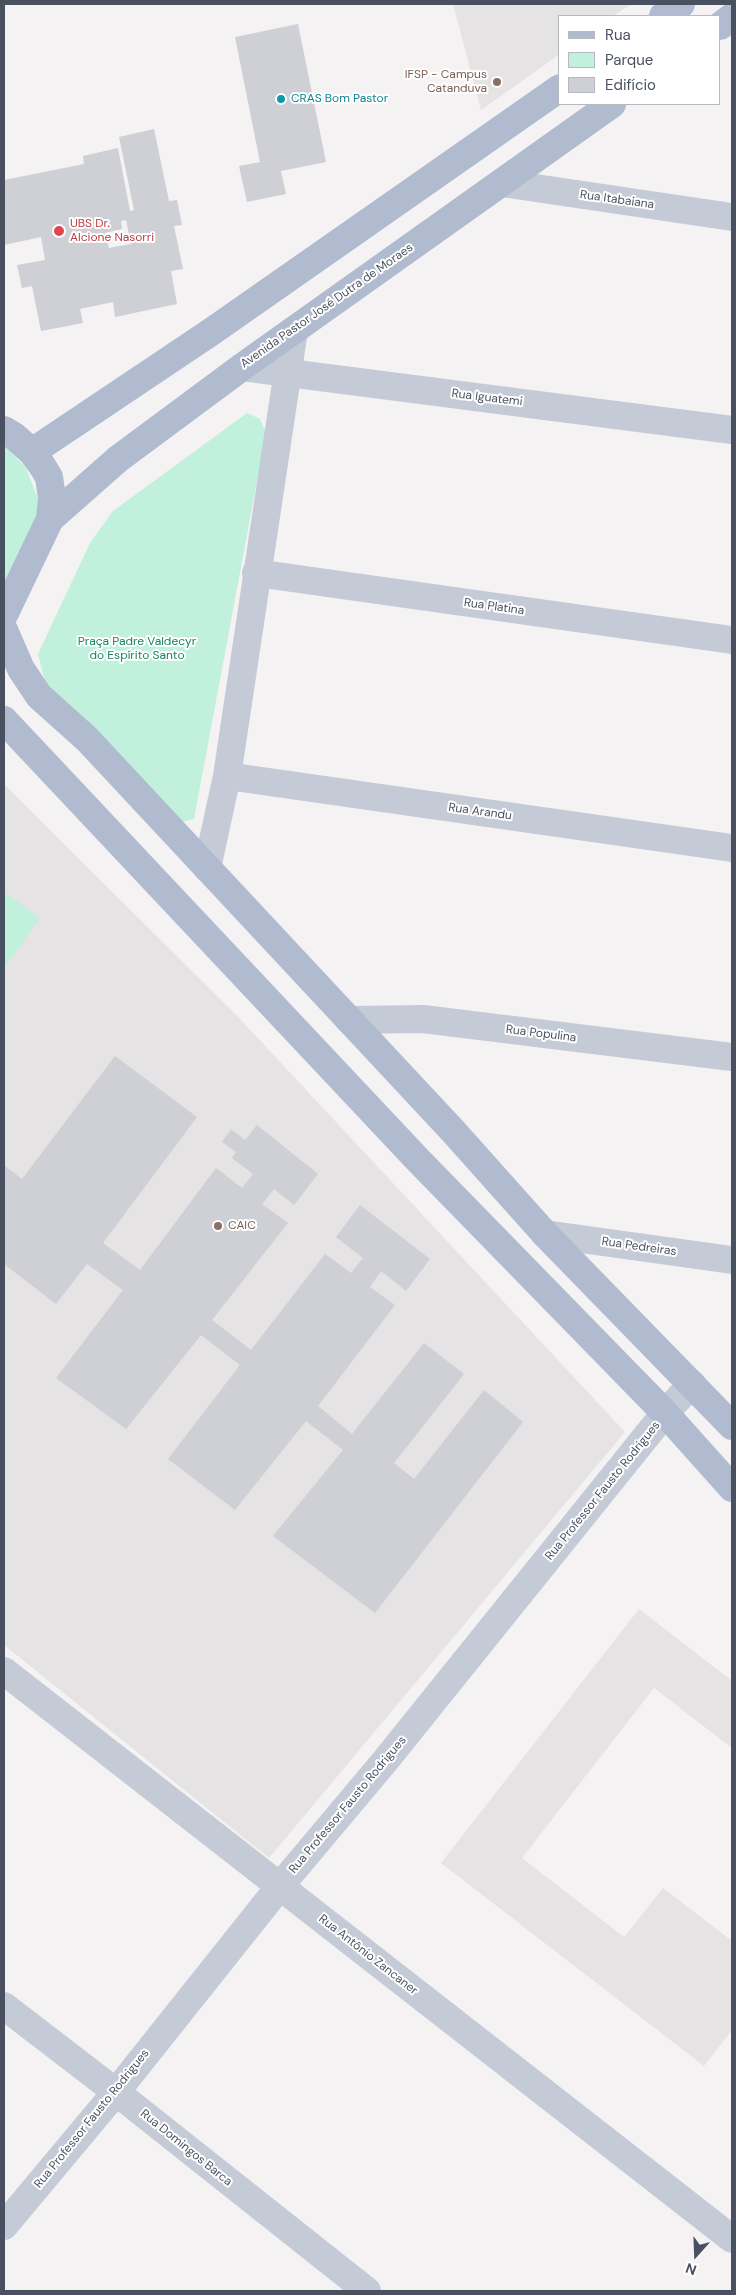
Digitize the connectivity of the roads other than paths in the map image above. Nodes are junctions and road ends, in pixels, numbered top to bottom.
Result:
1 (681, 4) edge
2 (664, 15) edge
3 (732, 17) edge
4 (721, 25) edge
5 (558, 89) edge
6 (611, 105) edge
7 (502, 183) junction
8 (732, 217) edge
9 (294, 330) junction
10 (242, 367) junction
11 (286, 372) junction
12 (4, 430) edge
13 (732, 430) edge
14 (32, 452) junction
15 (50, 519) junction
16 (256, 573) junction
17 (4, 615) edge
18 (4, 630) edge
19 (732, 640) edge
20 (4, 720) edge
21 (227, 776) junction
22 (732, 848) edge
23 (208, 868) junction
24 (349, 1020) junction
25 (732, 1057) edge
26 (545, 1234) junction
27 (732, 1260) edge
28 (692, 1384) junction
29 (665, 1413) junction
30 (732, 1426) edge
31 (732, 1488) edge
32 (4, 1671) edge
33 (280, 1886) junction
34 (4, 2006) edge
35 (116, 2092) junction
36 (4, 2226) edge
37 (732, 2239) edge
38 (367, 2291) edge

1 - 2 main road
3 - 4 main road
5 - 14 main road
6 - 7 main road, Avenida Pastor José Dutra de Moraes
7 - 8 street, Rua Itabaiana
7 - 9 main road, Avenida Pastor José Dutra de Moraes
9 - 10 main road, Avenida Pastor José Dutra de Moraes
9 - 11 street
10 - 11 street, Rua Iguatemi
10 - 15 main road, Avenida Pastor José Dutra de Moraes
11 - 13 street, Rua Iguatemi
11 - 16 street
12 - 14 main road
14 - 15 main road
15 - 17 main road
16 - 19 street, Rua Platina
16 - 21 street
18 - 23 main road
20 - 29 main road
21 - 22 street, Rua Arandu
21 - 23 street
23 - 24 main road
24 - 25 street, Rua Populina
24 - 26 main road
26 - 27 street, Rua Pedreiras
26 - 28 main road
28 - 29 street, Rua Professor Fausto Rodrigues
28 - 30 main road
29 - 31 main road
29 - 33 street, Rua Professor Fausto Rodrigues
32 - 33 street, Rua Antônio Zancaner
33 - 35 street, Rua Professor Fausto Rodrigues
33 - 37 street, Rua Antônio Zancaner
34 - 35 street, Rua Domingos Barca
35 - 36 street, Rua Professor Fausto Rodrigues
35 - 38 street, Rua Domingos Barca

